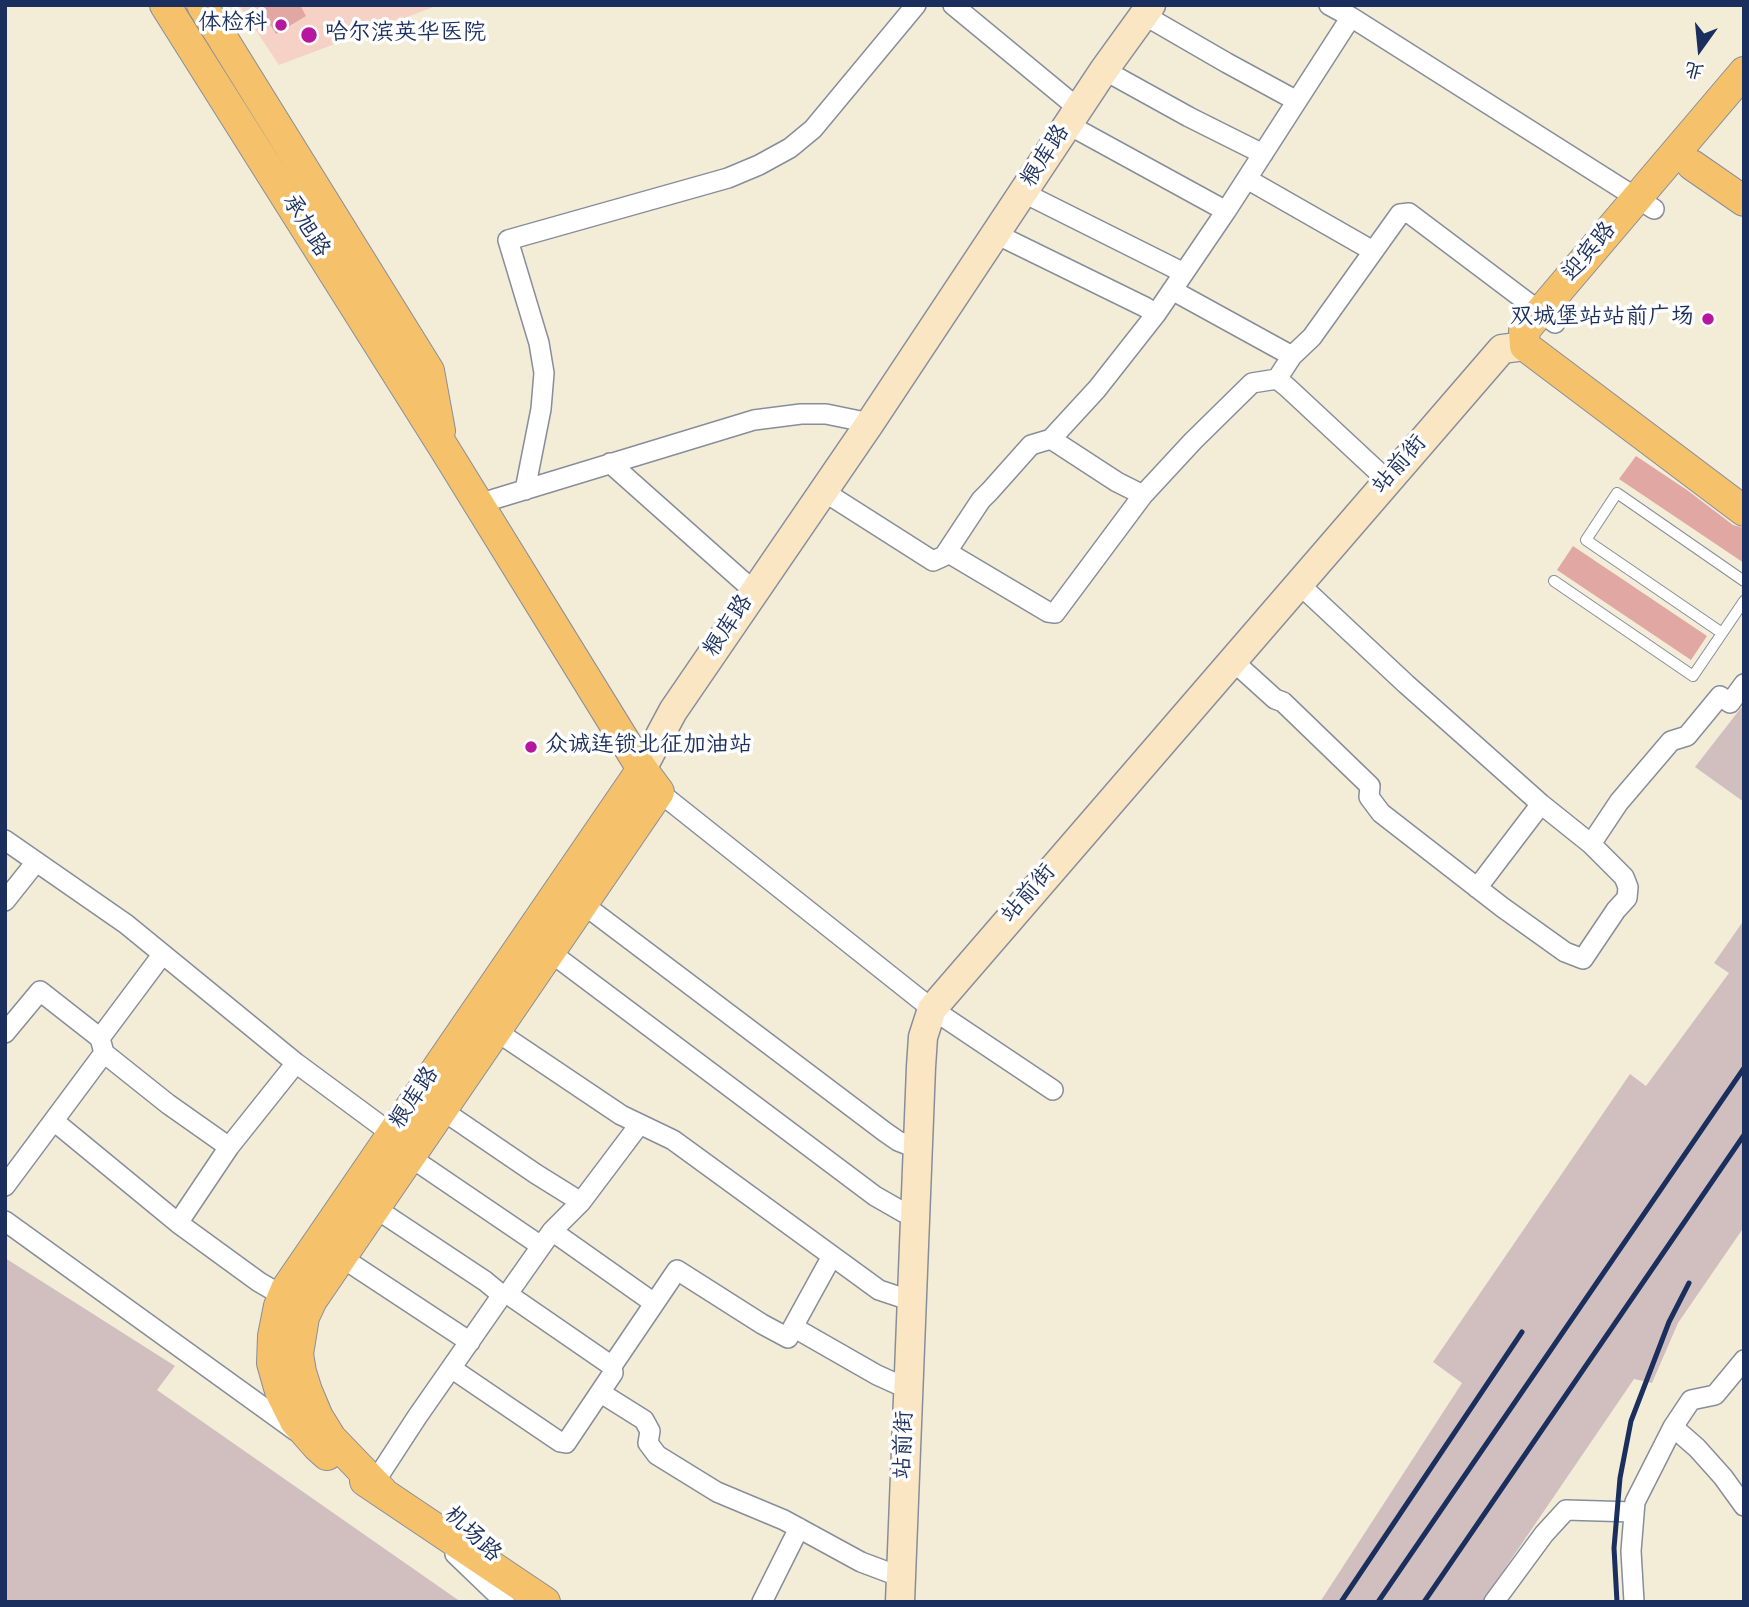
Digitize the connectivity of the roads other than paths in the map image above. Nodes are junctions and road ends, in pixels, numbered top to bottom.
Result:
1 (165, 5) edge
2 (202, 5) edge
3 (916, 5) edge
4 (953, 5) edge
5 (1329, 5) edge
6 (1147, 10) edge
7 (1351, 17) junction
8 (1104, 70) junction
9 (1744, 72) edge
10 (1297, 100) junction
11 (1744, 104) edge
12 (1074, 117) junction
13 (1263, 154) junction
14 (1692, 165) junction
15 (1247, 179) junction
16 (1024, 193) junction
17 (1744, 201) edge
18 (1646, 203) junction
19 (1226, 211) junction
20 (996, 234) junction
21 (1373, 250) junction
22 (1184, 273) junction
23 (1172, 290) junction
24 (1156, 314) junction
25 (1548, 317) junction
26 (1525, 346) junction
27 (1292, 356) junction
28 (1277, 379) junction
29 (870, 423) junction
30 (1051, 439) junction
31 (444, 449) junction
32 (610, 463) junction
33 (1388, 481) junction
34 (525, 490) junction
35 (824, 491) junction
36 (1143, 495) junction
37 (478, 504) junction
38 (1744, 511) edge
39 (947, 552) junction
40 (1554, 581) dead end
41 (1744, 581) edge
42 (1299, 584) junction
43 (755, 592) junction
44 (1744, 601) edge
45 (1722, 633) junction
46 (1233, 661) junction
47 (1744, 684) edge
48 (651, 780) junction
49 (1541, 804) junction
50 (5, 840) edge
51 (1591, 844) junction
52 (36, 862) junction
53 (1477, 888) junction
54 (5, 901) edge
55 (583, 904) junction
56 (550, 953) junction
57 (162, 955) junction
58 (932, 1009) junction
59 (496, 1031) junction
60 (5, 1033) edge
61 (102, 1045) junction
62 (296, 1063) junction
63 (1053, 1090) dead end
64 (442, 1110) junction
65 (54, 1121) junction
66 (639, 1125) junction
67 (401, 1146) junction
68 (229, 1147) junction
69 (918, 1149) junction
70 (5, 1186) edge
71 (581, 1202) junction
72 (375, 1208) junction
73 (915, 1216) junction
74 (5, 1221) edge
75 (178, 1223) junction
76 (546, 1239) junction
77 (832, 1256) junction
78 (341, 1257) junction
79 (504, 1294) junction
80 (283, 1296) junction
81 (912, 1301) junction
82 (654, 1303) junction
83 (793, 1327) junction
84 (470, 1342) junction
85 (1744, 1360) edge
86 (612, 1366) junction
87 (452, 1368) junction
88 (908, 1389) junction
89 (601, 1393) junction
90 (1673, 1427) junction
91 (317, 1446) junction
92 (386, 1493) junction
93 (1744, 1506) edge
94 (1634, 1512) junction
95 (799, 1528) junction
96 (900, 1589) edge
97 (541, 1601) edge
98 (505, 1602) edge
99 (762, 1602) edge
100 (1494, 1602) edge
101 (1634, 1602) edge

1 - 31 main road, 承旭路
2 - 31 main road, 承旭路
3 - 34 street
4 - 12 street
5 - 7 street
6 - 8 street, 粮库路
6 - 10 street
7 - 10 street
7 - 18 street
8 - 12 street, 粮库路
8 - 13 street
9 - 18 main road, 迎宾路
10 - 13 street
11 - 14 main road, 迎宾路
12 - 16 street, 粮库路
12 - 19 street
13 - 15 street
14 - 17 main road
14 - 18 main road, 迎宾路
15 - 19 street
15 - 21 street
16 - 20 street, 粮库路
16 - 22 street
18 - 25 main road, 迎宾路
19 - 22 street
20 - 24 street
20 - 29 street, 粮库路
21 - 25 street
21 - 27 street
22 - 23 street
23 - 24 street
23 - 27 street
24 - 30 street
25 - 26 main road, 迎宾路
26 - 33 street, 站前街
26 - 38 main road
27 - 28 street
28 - 33 street
28 - 36 street
29 - 32 street
29 - 35 street, 粮库路
30 - 36 street
30 - 39 street
31 - 37 main road, 承旭路
32 - 34 street
32 - 43 street
33 - 42 street, 站前街
34 - 37 street
35 - 39 street
35 - 43 street, 粮库路
36 - 39 street
37 - 48 main road, 承旭路
40 - 45 lane
41 - 45 lane
42 - 46 street, 站前街
42 - 49 street
43 - 48 street, 粮库路
44 - 45 lane
46 - 53 street
46 - 58 street, 站前街
47 - 51 street
48 - 55 main road, 粮库路
48 - 58 street
48 - 67 main road, 粮库路
49 - 51 street
49 - 53 street
50 - 52 street
51 - 53 street
52 - 54 street
52 - 57 street
55 - 56 main road, 粮库路
55 - 69 street
56 - 59 main road, 粮库路
56 - 73 street
57 - 61 street
57 - 62 street
58 - 63 street
58 - 69 street, 站前街
59 - 64 main road, 粮库路
59 - 66 street
60 - 61 street
61 - 65 street
61 - 68 street
62 - 67 street
62 - 68 street
64 - 67 main road, 粮库路
64 - 71 street
65 - 70 street
65 - 75 street
66 - 71 street
66 - 77 street
67 - 72 main road, 粮库路
67 - 76 street
67 - 80 main road, 粮库路
68 - 75 street
69 - 73 street, 站前街
71 - 76 street
72 - 78 main road, 粮库路
72 - 79 street
73 - 81 street, 站前街
74 - 91 street
75 - 80 street
76 - 79 street
76 - 82 street
77 - 81 street
77 - 83 street
78 - 84 street
78 - 92 main road, 粮库路
79 - 84 street
79 - 86 street
80 - 91 main road, 粮库路
81 - 88 street, 站前街
82 - 83 street
82 - 86 street
83 - 88 street
84 - 87 street
85 - 90 street
86 - 89 street
87 - 89 street
87 - 92 street
88 - 96 street, 站前街
89 - 95 street
90 - 93 street
90 - 94 street
91 - 92 main road, 粮库路
92 - 97 main road
92 - 98 street, 机场路
94 - 100 street
94 - 101 street
95 - 96 street
95 - 99 street

